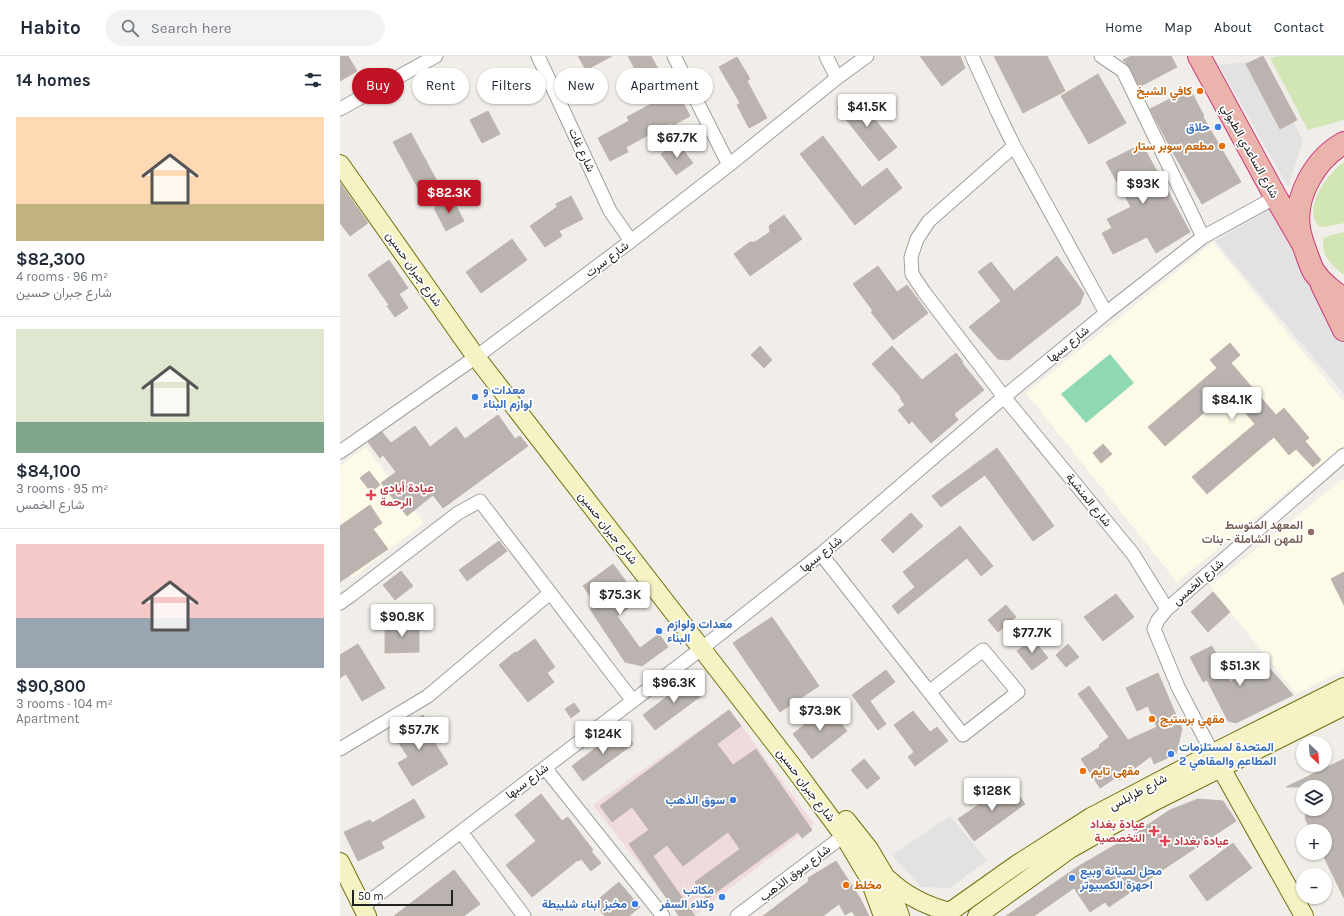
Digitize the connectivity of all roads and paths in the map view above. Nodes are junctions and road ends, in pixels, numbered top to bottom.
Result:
1 (436, 56) edge
2 (538, 56) edge
3 (674, 56) edge
4 (826, 56) edge
5 (867, 56) edge
6 (972, 56) edge
7 (1101, 56) edge
8 (1199, 56) edge
9 (837, 78) junction
10 (340, 109) edge
11 (1344, 143) edge
12 (1014, 146) junction
13 (340, 164) edge
14 (729, 165) junction
15 (1276, 197) junction
16 (1203, 237) junction
17 (632, 241) junction
18 (1303, 244) junction
19 (1314, 272) junction
20 (1344, 298) edge
21 (1106, 313) junction
22 (1344, 330) edge
23 (476, 357) junction
24 (1004, 397) junction
25 (340, 452) edge
26 (1344, 455) edge
27 (822, 554) junction
28 (550, 593) junction
29 (340, 603) edge
30 (1167, 609) junction
31 (701, 649) junction
32 (1344, 687) edge
33 (929, 692) junction
34 (633, 701) junction
35 (1344, 706) edge
36 (340, 749) edge
37 (1216, 761) junction
38 (545, 768) junction
39 (461, 832) junction
40 (849, 832) junction
41 (340, 862) edge
42 (885, 876) junction
43 (365, 912) edge
44 (947, 914) edge
45 (524, 916) edge
46 (663, 916) edge
47 (737, 916) edge
48 (883, 916) edge
49 (900, 916) edge
50 (976, 916) edge
51 (1304, 916) edge

1 - 10 street
2 - 17 street, شارع غات
3 - 14 street
4 - 9 street
5 - 9 street, شارع سرت
6 - 12 street
7 - 16 street
8 - 15 highway, شارع الساعدي الطبولي
9 - 14 street, شارع سرت
11 - 18 highway
12 - 21 street
12 - 24 street, شارع المنشية
13 - 23 main road, شارع جبران حسين
14 - 17 street, شارع سرت
15 - 16 street, شارع سبها
15 - 18 highway, شارع الساعدي الطبولي
16 - 21 street, شارع سبها
17 - 23 street, شارع سرت
18 - 19 highway
19 - 20 highway
19 - 22 highway
21 - 24 street, شارع سبها
23 - 25 street, شارع سرت
23 - 31 main road, شارع جبران حسين
24 - 27 street, شارع سبها
24 - 30 street, شارع المنشية
26 - 30 street, شارع الخمس
27 - 31 street, شارع سبها
27 - 33 street
28 - 29 street
28 - 34 street
28 - 36 street
30 - 37 street, شارع الخمس
31 - 34 street, شارع سبها
31 - 40 main road, شارع جبران حسين
32 - 37 main road, شارع طرابلس
33 - 33 street
34 - 38 street, شارع سبها
35 - 37 main road, شارع طرابلس
37 - 44 main road, شارع طرابلس
37 - 50 main road, شارع طرابلس
37 - 51 main road
38 - 39 street, شارع سبها
38 - 46 street
39 - 43 street, شارع سبها
39 - 45 street
40 - 42 main road
40 - 47 street, شارع سوق الذهب
40 - 48 main road
41 - 43 main road
42 - 44 main road
42 - 49 main road

